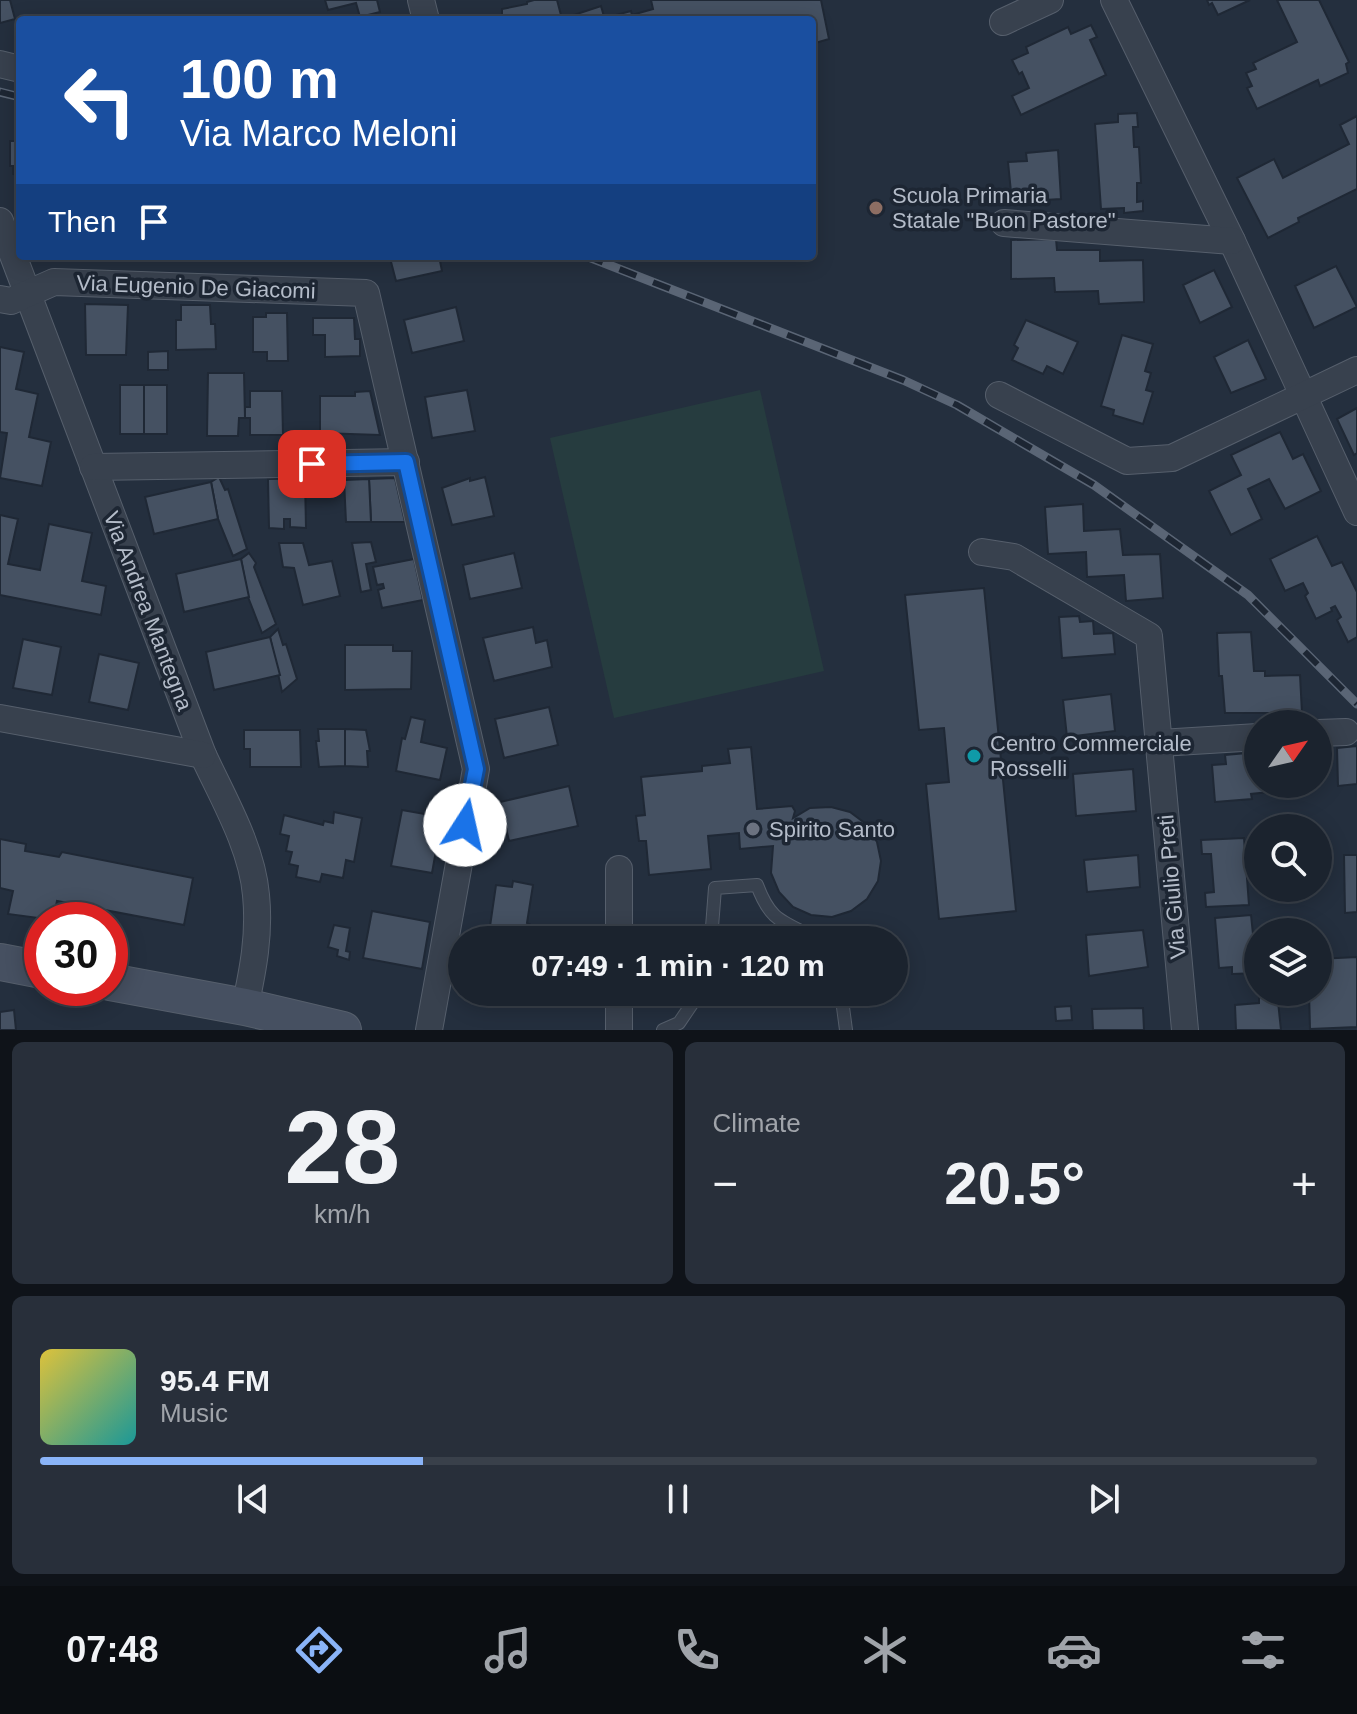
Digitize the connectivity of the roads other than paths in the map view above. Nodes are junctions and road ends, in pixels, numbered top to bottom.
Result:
1 (1050, 0) edge
2 (1114, 0) edge
3 (1003, 22) dead end
4 (0, 221) edge
5 (1004, 223) dead end
6 (1232, 241) junction
7 (27, 294) junction
8 (0, 299) edge
9 (1357, 370) edge
10 (999, 395) dead end
11 (1302, 396) junction
12 (406, 462) junction
13 (93, 467) junction
14 (1357, 512) edge
15 (982, 552) dead end
16 (0, 718) edge
17 (1332, 732) edge
18 (1346, 732) dead end
19 (1244, 738) edge
20 (1160, 743) junction
21 (203, 755) junction
22 (619, 869) dead end
23 (619, 926) edge
24 (712, 926) edge
25 (791, 926) edge
26 (0, 962) edge
27 (24, 967) edge
28 (128, 985) edge
29 (619, 1006) edge
30 (691, 1006) edge
31 (843, 1006) edge
32 (245, 1007) junction
33 (337, 1029) edge
34 (429, 1030) edge
35 (619, 1030) edge
36 (663, 1030) edge
37 (846, 1030) edge
38 (1185, 1030) edge

1 - 3 street
2 - 6 street
4 - 7 street, Via Andrea Mantegna
5 - 6 street
6 - 11 street
7 - 8 street, Via Eugenio De Giacomi
7 - 12 street, Via Eugenio De Giacomi
7 - 13 street, Via Andrea Mantegna
9 - 11 street
10 - 11 street
11 - 14 street
12 - 13 street
12 - 34 street
13 - 21 street, Via Andrea Mantegna
15 - 20 street, Via Giulio Preti
16 - 21 street
17 - 18 street
19 - 20 street
20 - 38 street, Via Giulio Preti
21 - 32 street, Via Andrea Mantegna
22 - 23 street
24 - 25 lane
26 - 27 street
28 - 32 street
29 - 35 street
30 - 36 lane
31 - 37 lane
32 - 33 street

